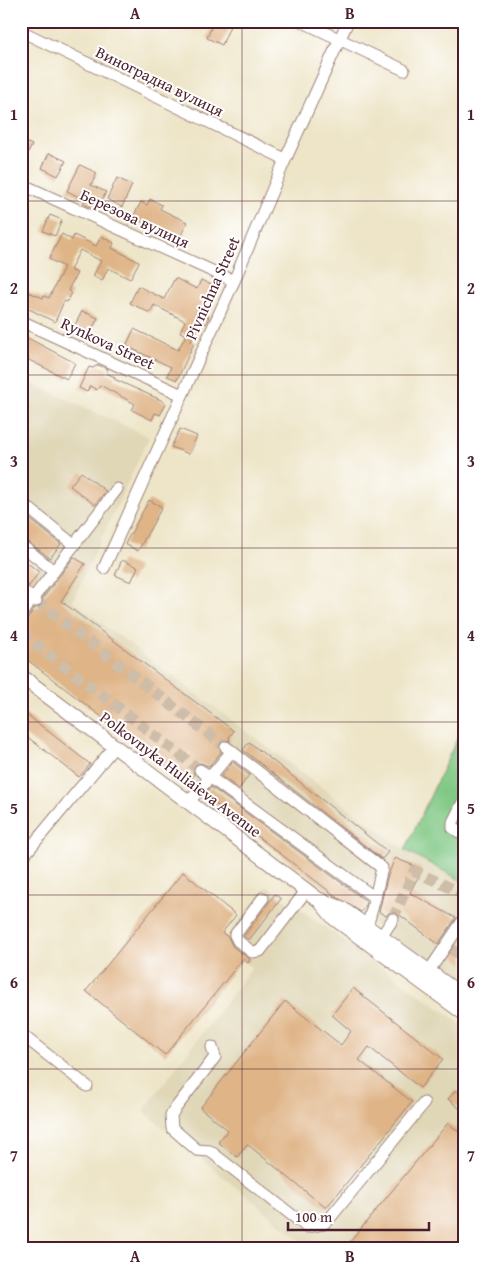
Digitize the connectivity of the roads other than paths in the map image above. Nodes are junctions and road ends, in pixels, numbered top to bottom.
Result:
1 (301, 21) edge
2 (348, 21) edge
3 (21, 30) edge
4 (340, 38) junction
5 (404, 70) dead end
6 (285, 159) junction
7 (21, 184) edge
8 (234, 281) junction
9 (21, 321) edge
10 (182, 395) junction
11 (117, 489) dead end
12 (21, 502) edge
13 (21, 544) edge
14 (74, 545) junction
15 (104, 568) dead end
16 (54, 571) junction
17 (21, 589) edge
18 (34, 600) junction
19 (21, 614) edge
20 (21, 676) edge
21 (115, 746) junction
22 (200, 770) tunnel mouth
23 (210, 778) junction
24 (464, 800) edge
25 (189, 802) junction
26 (464, 835) edge
27 (21, 859) edge
28 (306, 890) junction
29 (263, 898) dead end
30 (375, 898) junction
31 (319, 900) junction
32 (393, 919) tunnel mouth
33 (464, 919) edge
34 (367, 927) junction
35 (381, 937) junction
36 (429, 971) junction
37 (464, 997) edge
38 (464, 1013) edge
39 (21, 1034) edge
40 (212, 1047) dead end
41 (87, 1086) dead end
42 (424, 1103) dead end

1 - 4 street
2 - 4 street, Pivnichna Street
3 - 6 street, Виноградна вулиця
4 - 5 street
4 - 6 street, Pivnichna Street
6 - 8 street, Pivnichna Street
7 - 8 street, Березова вулиця
8 - 10 street, Pivnichna Street
9 - 10 street, Rynkova Street
10 - 15 street, Pivnichna Street
11 - 14 street
12 - 14 street
13 - 16 street
14 - 16 street
16 - 18 street
17 - 18 street
18 - 19 street
20 - 21 main road, Polkovnyka Huliaieva Avenue
21 - 25 main road, Polkovnyka Huliaieva Avenue
21 - 27 street
22 - 23 street
23 - 25 street
23 - 30 street
23 - 30 street
24 - 26 street
25 - 28 main road, Polkovnyka Huliaieva Avenue
28 - 29 street
28 - 31 main road, Polkovnyka Huliaieva Avenue
30 - 34 street
31 - 34 main road, Polkovnyka Huliaieva Avenue
31 - 38 main road, Polkovnyka Huliaieva Avenue
32 - 35 street
33 - 36 street
34 - 35 main road, Polkovnyka Huliaieva Avenue
35 - 36 main road, Polkovnyka Huliaieva Avenue
36 - 37 main road, Polkovnyka Huliaieva Avenue
39 - 41 street
40 - 42 street

